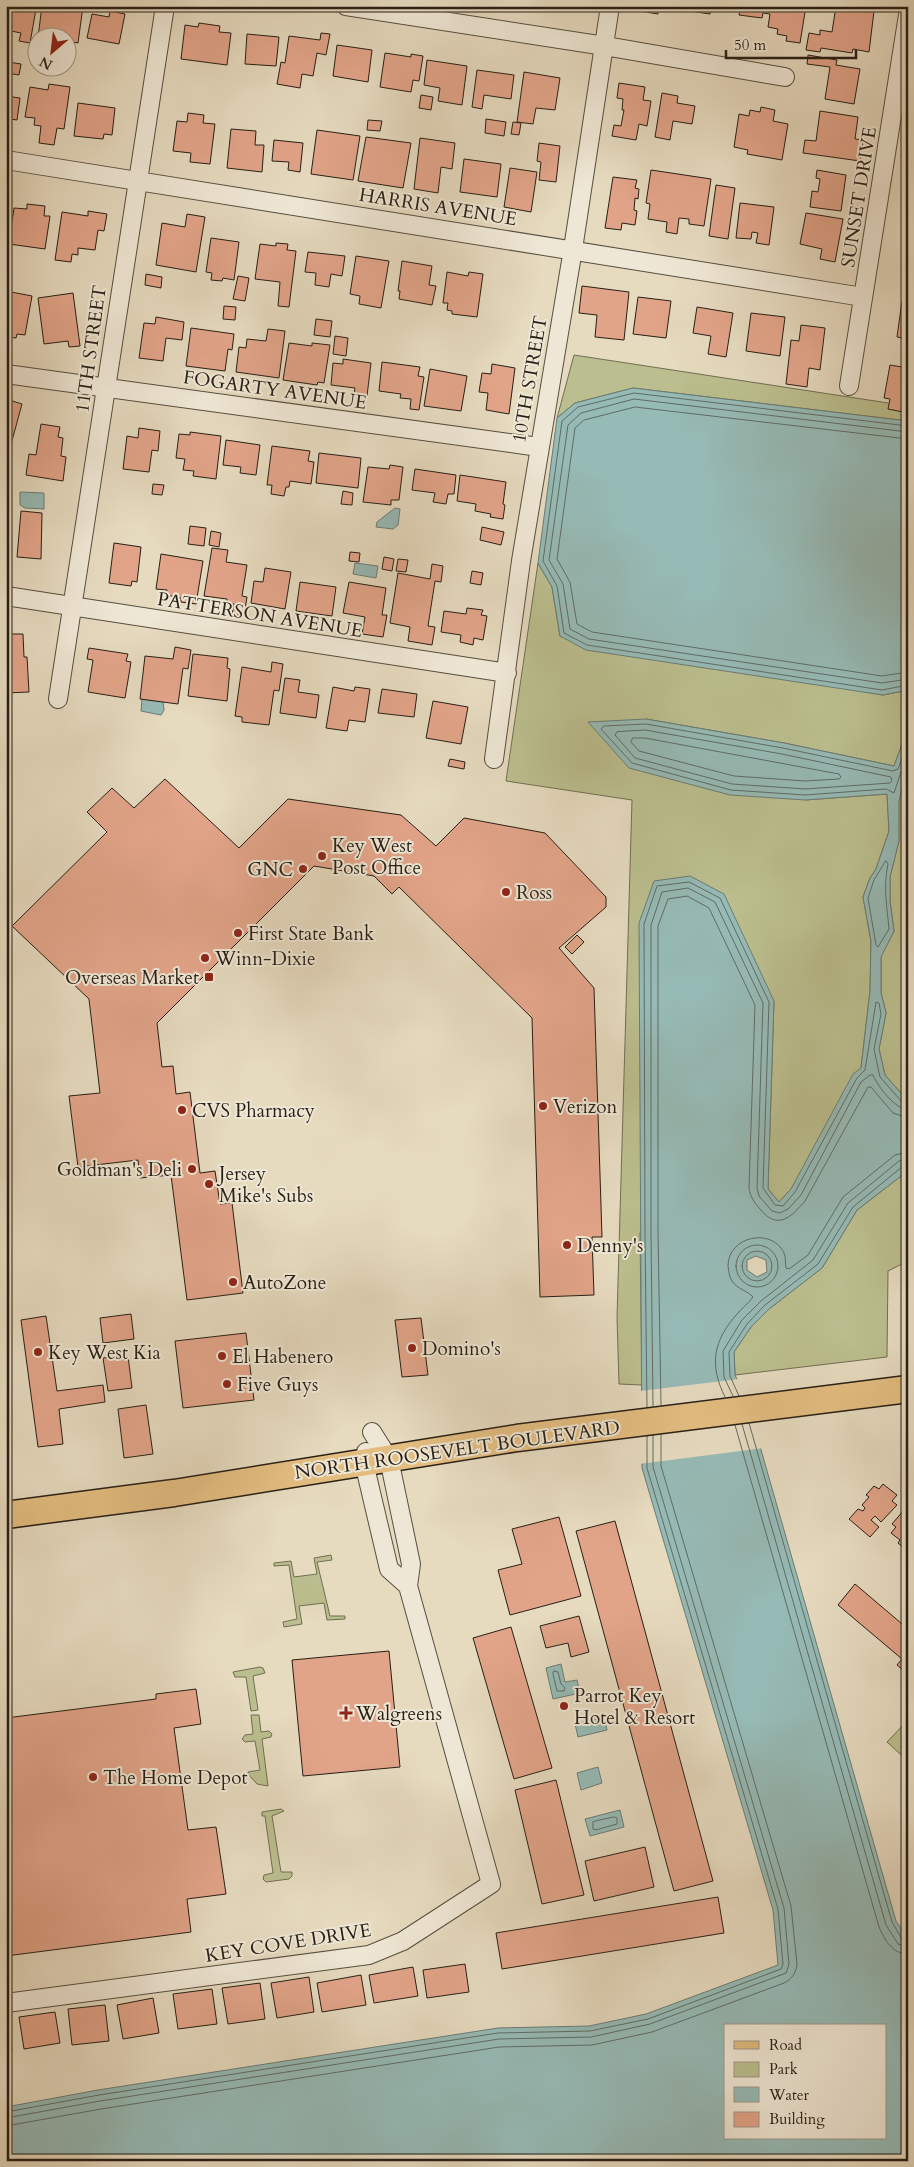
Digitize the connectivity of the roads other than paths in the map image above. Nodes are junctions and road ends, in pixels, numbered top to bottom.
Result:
1 (165, 6) edge
2 (346, 6) edge
3 (610, 6) edge
4 (908, 15) edge
5 (605, 46) junction
6 (785, 77) dead end
7 (6, 160) edge
8 (137, 180) junction
9 (573, 250) junction
10 (864, 297) junction
11 (6, 374) edge
12 (849, 386) dead end
13 (105, 387) junction
14 (539, 447) junction
15 (6, 596) edge
16 (73, 607) junction
17 (507, 673) junction
18 (58, 699) dead end
19 (494, 759) dead end
20 (908, 1389) edge
21 (389, 1459) junction
22 (364, 1463) junction
23 (6, 1515) edge
24 (408, 1586) junction
25 (6, 2003) edge

1 - 8 street, 11TH STREET
2 - 5 street
3 - 5 street, 10TH STREET
4 - 10 street, SUNSET DRIVE
5 - 6 street
5 - 9 street, 10TH STREET
7 - 8 street, HARRIS AVENUE
8 - 9 street, HARRIS AVENUE
8 - 13 street, 11TH STREET
9 - 10 street, HARRIS AVENUE
9 - 14 street, 10TH STREET
10 - 12 street, SUNSET DRIVE
11 - 13 street, FOGARTY AVENUE
13 - 14 street, FOGARTY AVENUE
13 - 16 street, 11TH STREET
14 - 17 street, 10TH STREET
15 - 16 street, PATTERSON AVENUE
16 - 17 street, PATTERSON AVENUE
16 - 18 street, 11TH STREET
17 - 19 street, 10TH STREET
20 - 21 main road, NORTH ROOSEVELT BOULEVARD
21 - 22 main road, NORTH ROOSEVELT BOULEVARD
21 - 24 street, KEY COVE DRIVE
22 - 23 main road, NORTH ROOSEVELT BOULEVARD
22 - 24 street
24 - 25 street, KEY COVE DRIVE

